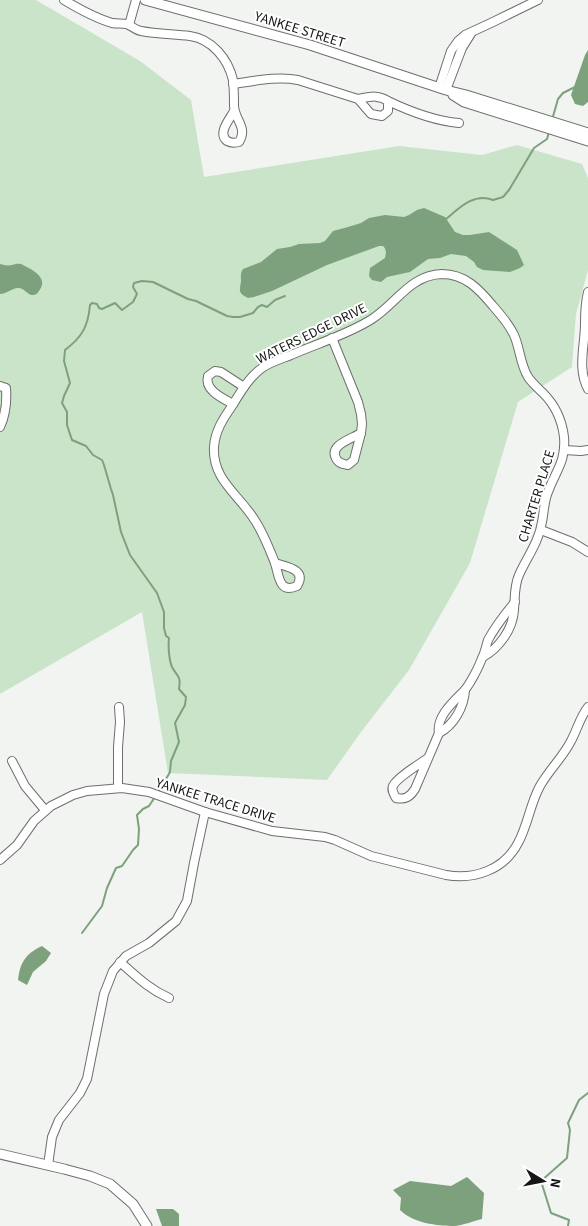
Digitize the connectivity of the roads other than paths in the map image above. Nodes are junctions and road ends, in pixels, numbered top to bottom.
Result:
1 (64, 0) edge
2 (136, 0) edge
3 (145, 0) edge
4 (538, 0) edge
5 (129, 25) junction
6 (233, 84) junction
7 (443, 89) junction
8 (358, 99) junction
9 (388, 101) junction
10 (401, 107) junction
11 (234, 111) dead end
12 (388, 111) junction
13 (459, 123) dead end
14 (551, 126) junction
15 (588, 133) edge
16 (588, 141) edge
17 (588, 292) edge
18 (587, 320) edge
19 (332, 338) junction
20 (0, 386) edge
21 (244, 387) junction
22 (588, 389) edge
23 (547, 397) joint
24 (233, 404) junction
25 (0, 427) edge
26 (361, 433) dead end
27 (564, 450) junction
28 (588, 450) edge
29 (541, 530) junction
30 (588, 552) edge
31 (275, 563) dead end
32 (465, 690) junction
33 (119, 706) dead end
34 (588, 707) edge
35 (439, 733) junction
36 (428, 758) junction
37 (12, 761) dead end
38 (118, 788) junction
39 (45, 810) junction
40 (205, 812) junction
41 (0, 860) edge
42 (120, 962) junction
43 (169, 998) dead end
44 (0, 1154) edge
45 (48, 1165) junction
46 (147, 1226) edge

1 - 5 street
2 - 5 street
3 - 7 street, YANKEE STREET
4 - 7 street
5 - 6 street
6 - 8 street
6 - 11 street
7 - 14 street, YANKEE STREET
8 - 9 street
8 - 12 street
9 - 10 street
9 - 12 street
10 - 12 street
10 - 13 street
14 - 15 street, YANKEE STREET
14 - 16 street, YANKEE STREET
17 - 18 street
18 - 22 street
19 - 21 street, WATERS EDGE DRIVE
19 - 23 street, WATERS EDGE DRIVE
19 - 26 street
20 - 25 street
21 - 24 street, WATERS EDGE DRIVE
21 - 24 street
23 - 27 street, CHARTER PLACE
24 - 31 street, WATERS EDGE DRIVE
27 - 28 street
27 - 29 street, CHARTER PLACE
29 - 30 street
29 - 32 street, CHARTER PLACE
32 - 35 street, CHARTER PLACE
32 - 35 street, CHARTER PLACE
33 - 38 street
34 - 40 street, YANKEE TRACE DRIVE
35 - 36 street, CHARTER PLACE
36 - 36 street, CHARTER PLACE
37 - 39 street
38 - 39 street, YANKEE TRACE DRIVE
38 - 40 street, YANKEE TRACE DRIVE
39 - 41 street, YANKEE TRACE DRIVE
40 - 42 street
42 - 43 street
42 - 45 street
44 - 45 street
45 - 46 street

